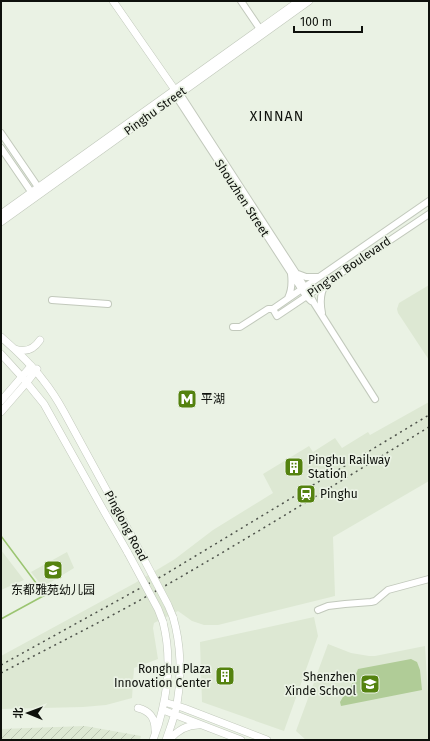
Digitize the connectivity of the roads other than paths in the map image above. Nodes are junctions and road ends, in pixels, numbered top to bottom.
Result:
1 (113, 1) edge
2 (241, 1) edge
3 (299, 1) edge
4 (309, 1) edge
5 (260, 29) junction
6 (177, 93) junction
7 (1, 133) edge
8 (1, 148) edge
9 (38, 187) junction
10 (33, 195) junction
11 (429, 201) edge
12 (1, 214) edge
13 (429, 214) edge
14 (1, 222) edge
15 (293, 273) junction
16 (319, 276) junction
17 (326, 283) junction
18 (303, 288) junction
19 (308, 295) junction
20 (288, 298) junction
21 (52, 300) dead end
22 (108, 304) dead end
23 (273, 309) junction
24 (322, 317) junction
25 (236, 327) dead end
26 (1, 337) edge
27 (43, 342) dead end
28 (13, 348) junction
29 (1, 354) edge
30 (34, 368) junction
31 (24, 380) junction
32 (375, 399) dead end
33 (1, 401) edge
34 (1, 412) edge
35 (429, 579) edge
36 (318, 610) dead end
37 (164, 702) junction
38 (177, 706) junction
39 (138, 708) dead end
40 (163, 710) junction
41 (174, 715) junction
42 (205, 726) junction
43 (154, 737) edge
44 (168, 740) edge
45 (241, 740) edge
46 (267, 740) edge

1 - 6 main road, Shouzhen Street
2 - 5 street
3 - 5 main road, Pinghu Street
4 - 6 main road, Pinghu Street
5 - 6 main road, Pinghu Street
6 - 9 main road, Pinghu Street
6 - 10 main road, Pinghu Street
6 - 15 street, Shouzhen Street
7 - 9 street
8 - 10 street
9 - 10 main road, Pinghu Street
10 - 12 main road, Pinghu Street
10 - 14 main road, Pinghu Street
11 - 16 street, Ping'an Boulevard
13 - 17 street, Ping'an Boulevard
15 - 16 street
15 - 18 street, Shouzhen Street
15 - 20 street
16 - 18 street, Ping'an Boulevard
17 - 19 street, Ping'an Boulevard
17 - 24 street
18 - 19 street, Shouzhen Street
18 - 20 street, Ping'an Boulevard
19 - 23 street, Ping'an Boulevard
19 - 24 street, Shouzhen Street
20 - 23 street, Ping'an Boulevard
21 - 22 street
23 - 25 street, Ping'an Boulevard
24 - 32 street, Shouzhen Street
26 - 28 main road, Pinglong Road
27 - 28 main road
28 - 30 main road, Pinglong Road
29 - 31 main road, Pinglong Road
30 - 31 main road
30 - 38 main road, Pinglong Road, bridge
31 - 33 main road
31 - 34 main road
31 - 37 main road, Pinglong Road, bridge
35 - 36 street
37 - 38 main road
37 - 40 main road, Pinglong Road
38 - 41 main road, Pinglong Road
38 - 46 main road
39 - 43 main road
40 - 41 main road
40 - 43 main road, Pinglong Road
41 - 42 main road
41 - 44 main road, Pinglong Road
42 - 44 main road
42 - 45 main road

